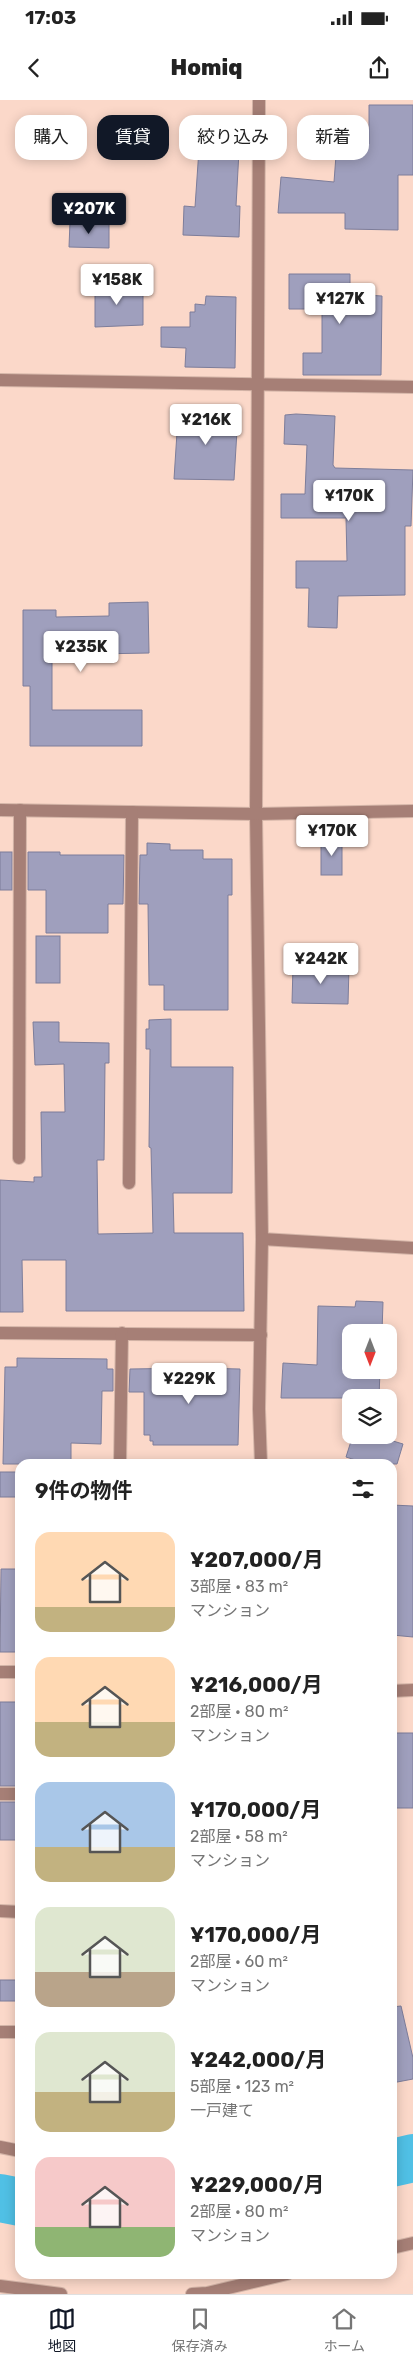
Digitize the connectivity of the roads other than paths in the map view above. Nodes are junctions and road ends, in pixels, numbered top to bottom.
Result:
1 (259, 100) edge
2 (0, 380) edge
3 (259, 385) junction
4 (413, 387) edge
5 (0, 810) edge
6 (20, 810) junction
7 (413, 811) edge
8 (132, 812) junction
9 (256, 814) junction
10 (19, 1158) dead end
11 (129, 1183) dead end
12 (262, 1239) junction
13 (413, 1248) edge
14 (0, 1333) edge
15 (122, 1333) junction
16 (262, 1335) junction
17 (120, 1459) edge
18 (261, 1459) edge
19 (0, 1672) edge
20 (15, 1672) edge
21 (413, 1690) edge
22 (397, 1691) edge
23 (0, 1794) edge
24 (15, 1794) edge
25 (0, 1911) edge
26 (15, 1912) edge
27 (0, 2032) edge
28 (15, 2032) edge
29 (0, 2147) edge
30 (15, 2150) edge
31 (413, 2243) edge
32 (397, 2244) edge
33 (266, 2279) edge
34 (0, 2286) edge
35 (61, 2294) edge
36 (192, 2294) edge

1 - 3 street
2 - 3 street
3 - 4 street
3 - 9 street
5 - 6 street
6 - 8 street
6 - 10 street
7 - 9 street
8 - 9 street
8 - 11 street
9 - 12 street
12 - 13 street
12 - 16 street
14 - 15 street
15 - 16 street
15 - 17 street
16 - 18 street
19 - 20 street
21 - 22 street
23 - 24 street
25 - 26 street
27 - 28 street
29 - 30 street
31 - 32 street
33 - 36 street
34 - 35 street

